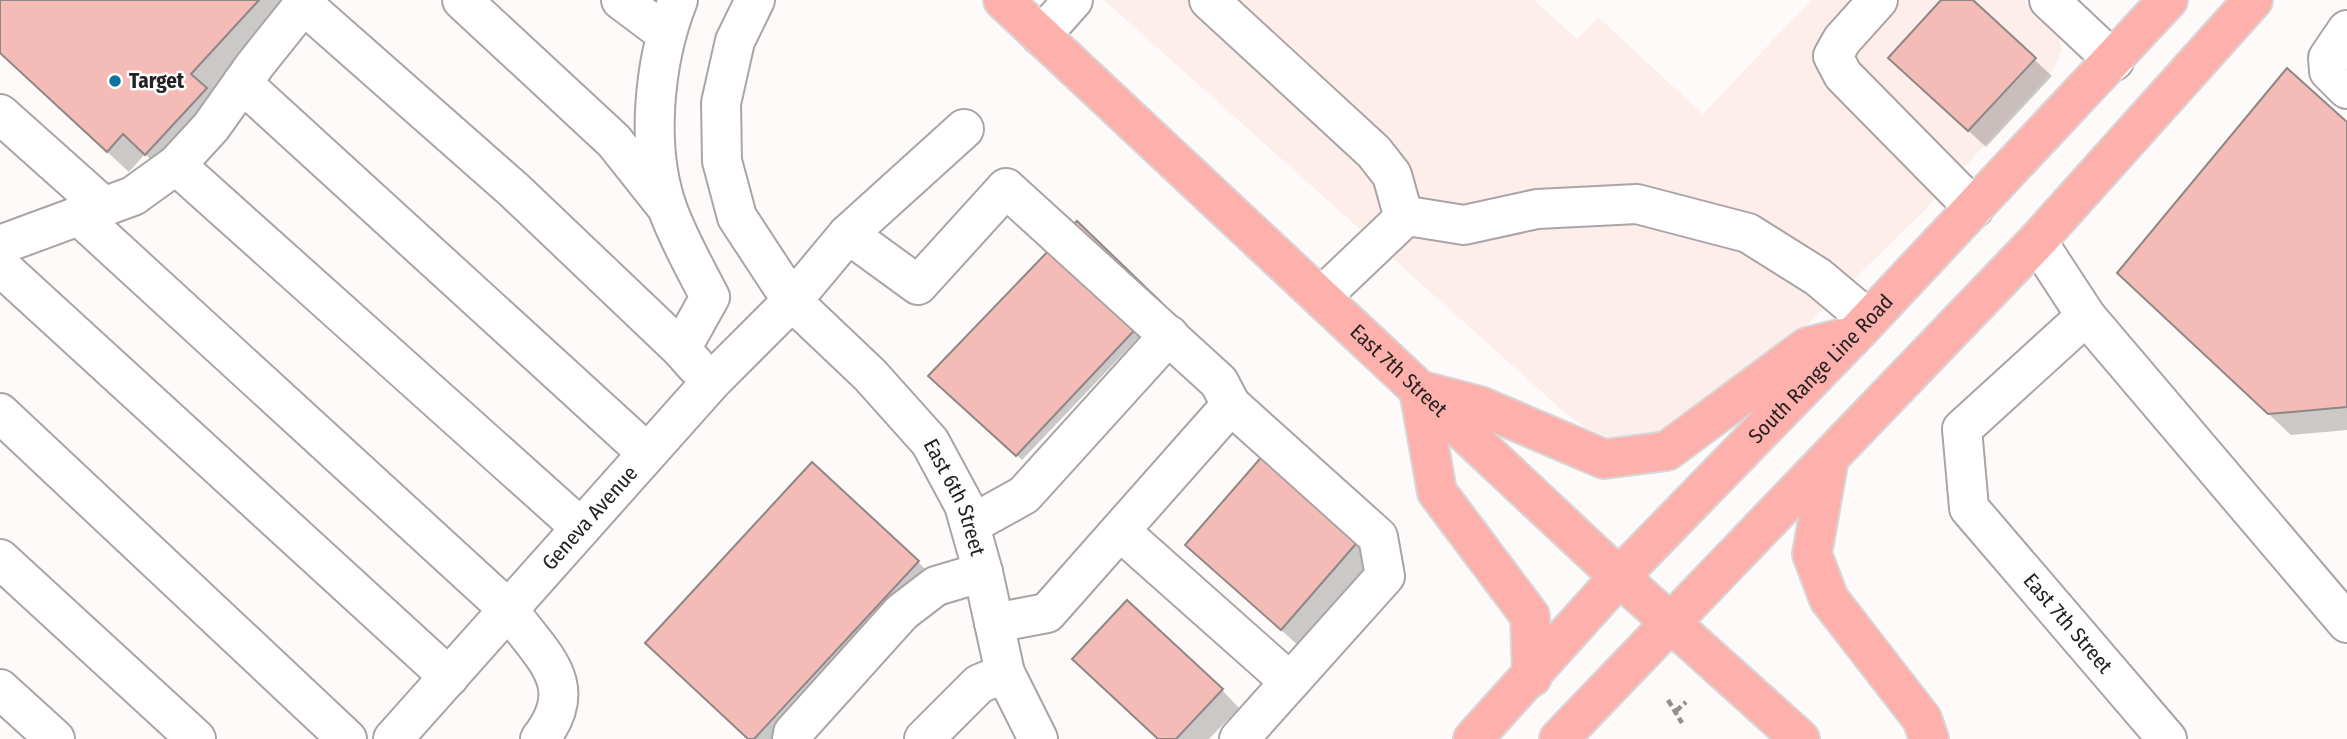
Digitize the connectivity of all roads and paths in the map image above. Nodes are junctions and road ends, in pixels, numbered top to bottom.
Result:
1 (462, 0) edge
2 (621, 0) edge
3 (755, 0) edge
4 (1003, 0) edge
5 (1073, 0) edge
6 (1209, 0) edge
7 (1878, 0) edge
8 (2049, 0) edge
9 (2168, 0) edge
10 (2253, 0) edge
11 (305, 2) edge
12 (671, 17) edge
13 (2347, 30) edge
14 (1041, 36) junction
15 (2114, 61) junction
16 (242, 83) junction
17 (2347, 89) edge
18 (0, 114) edge
19 (964, 129) dead end
20 (176, 165) junction
21 (667, 208) junction
22 (1974, 208) junction
23 (91, 211) junction
24 (1404, 218) junction
25 (848, 234) junction
26 (2037, 241) junction
27 (0, 245) edge
28 (0, 266) edge
29 (1321, 297) junction
30 (792, 301) junction
31 (2086, 316) junction
32 (1860, 328) junction
33 (1169, 335) junction
34 (681, 348) junction
35 (710, 382) junction
36 (1419, 390) junction
37 (1231, 405) junction
38 (0, 413) edge
39 (648, 453) junction
40 (1829, 458) junction
41 (970, 525) junction
42 (581, 528) junction
43 (1120, 531) junction
44 (0, 559) edge
45 (983, 572) junction
46 (1619, 577) junction
47 (509, 610) junction
48 (994, 623) junction
49 (2347, 623) edge
50 (1669, 624) junction
51 (1005, 673) junction
52 (449, 677) junction
53 (1532, 677) junction
54 (1290, 682) junction
55 (0, 689) edge
56 (1668, 700) dead end
57 (1686, 702) dead end
58 (1676, 711) junction
59 (1682, 723) dead end
60 (55, 739) edge
61 (196, 739) edge
62 (347, 739) edge
63 (393, 739) edge
64 (540, 739) edge
65 (792, 739) edge
66 (924, 739) edge
67 (1038, 739) edge
68 (1239, 739) edge
69 (1473, 739) edge
70 (1559, 739) edge
71 (1800, 739) edge
72 (1929, 739) edge
73 (2166, 739) edge

1 - 21 street
2 - 12 street
3 - 30 street
4 - 14 main road, East 7th Street
5 - 14 street
6 - 24 street
7 - 22 street
8 - 15 street
9 - 15 main road, South Range Line Road
10 - 26 main road
11 - 16 street
11 - 34 street
12 - 21 street
13 - 17 street
14 - 29 main road, East 7th Street
15 - 22 main road, South Range Line Road
16 - 20 street
16 - 39 street
18 - 23 street
19 - 25 street, Geneva Avenue
20 - 23 street
20 - 42 street
21 - 34 street
22 - 32 main road, South Range Line Road
23 - 27 street
23 - 47 street
24 - 29 street
24 - 32 street
25 - 30 street, Geneva Avenue
25 - 33 street
26 - 31 street
26 - 40 main road
28 - 52 street
29 - 36 main road, East 7th Street
30 - 35 street, Geneva Avenue
30 - 41 street, East 6th Street
31 - 49 street
31 - 73 street, East 7th Street
32 - 36 main road
32 - 46 main road, South Range Line Road
33 - 37 street
33 - 41 street
34 - 35 street
35 - 39 street, Geneva Avenue
36 - 46 main road, East 7th Street
36 - 53 main road
37 - 43 street
37 - 54 street
38 - 62 street
39 - 42 street, Geneva Avenue
40 - 50 main road
40 - 72 main road
41 - 45 street, East 6th Street
42 - 47 street, Geneva Avenue
43 - 48 street
43 - 54 street
44 - 61 street
45 - 48 street, East 6th Street
45 - 65 street
46 - 50 main road, East 7th Street
46 - 53 main road, South Range Line Road
47 - 52 street, Geneva Avenue
47 - 64 street
48 - 51 street, East 6th Street
50 - 70 main road
50 - 71 main road, East 7th Street
51 - 66 street
51 - 67 street, East 6th Street
52 - 63 street, Geneva Avenue
53 - 69 main road, South Range Line Road
54 - 68 street
55 - 60 street
56 - 58 path
57 - 58 path
58 - 59 path

